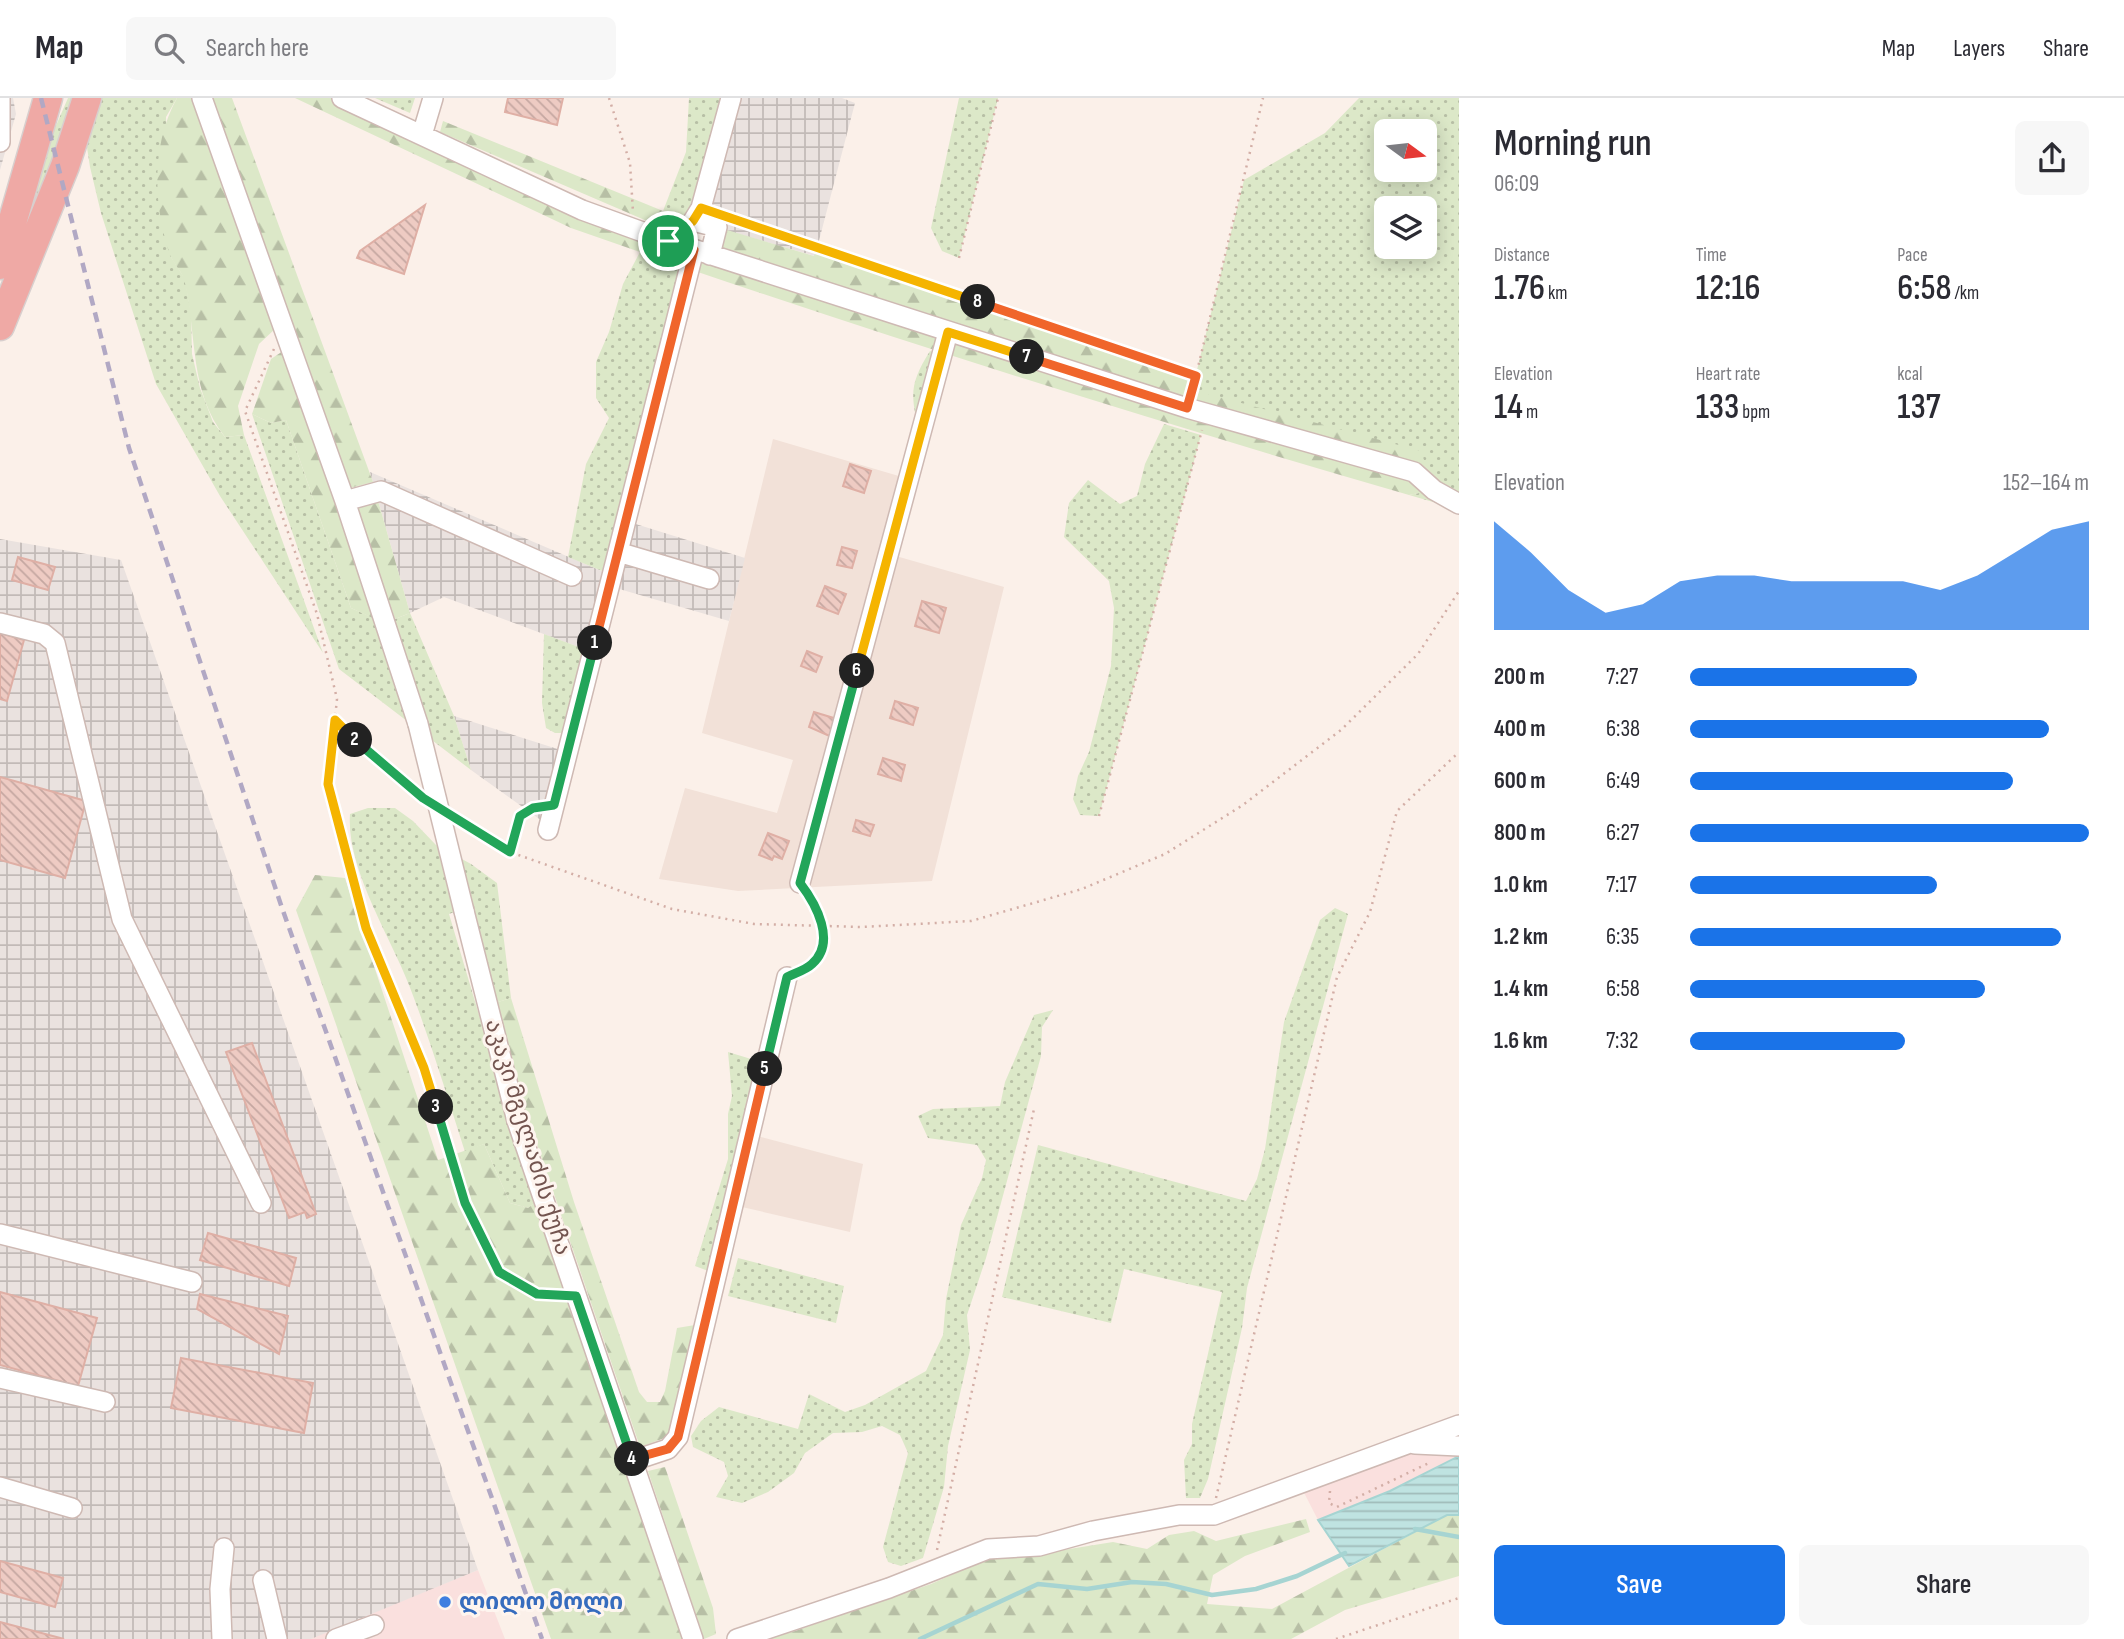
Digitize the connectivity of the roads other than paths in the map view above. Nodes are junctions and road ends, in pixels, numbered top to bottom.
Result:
1 (0, 98) edge
2 (48, 98) edge
3 (88, 98) edge
4 (202, 98) edge
5 (342, 98) edge
6 (433, 98) edge
7 (731, 98) edge
8 (422, 135) junction
9 (0, 142) edge
10 (697, 214) junction
11 (668, 241) junction
12 (702, 252) junction
13 (0, 265) edge
14 (0, 326) edge
15 (948, 332) junction
16 (345, 501) junction
17 (1459, 504) edge
18 (618, 552) junction
19 (572, 576) dead end
20 (709, 579) dead end
21 (0, 623) edge
22 (548, 830) dead end
23 (800, 883) road end
24 (787, 977) road end
25 (261, 1203) dead end
26 (0, 1234) edge
27 (192, 1282) dead end
28 (0, 1378) edge
29 (105, 1402) dead end
30 (1459, 1425) edge
31 (1407, 1444) junction
32 (1459, 1447) edge
33 (632, 1461) junction
34 (0, 1487) edge
35 (72, 1508) dead end
36 (224, 1548) dead end
37 (263, 1580) dead end
38 (373, 1625) dead end
39 (222, 1639) edge
40 (277, 1639) edge
41 (336, 1639) edge
42 (693, 1639) edge
43 (737, 1639) edge

1 - 9 street
2 - 13 highway
3 - 14 highway
4 - 16 street, აკაკი მგელაძის ქუჩა
5 - 8 street
6 - 8 street
7 - 10 street
8 - 11 street
10 - 11 street
10 - 12 street
11 - 12 street
12 - 15 street
12 - 18 street
15 - 17 street
15 - 23 street
16 - 19 street
16 - 33 street, აკაკი მგელაძის ქუჩა, bridge
18 - 20 street
18 - 22 street
21 - 25 street
24 - 33 street
26 - 27 street
28 - 29 street
30 - 31 street
31 - 32 street
31 - 43 street
33 - 42 street, აკაკი მგელაძის ქუჩა
34 - 35 street
36 - 39 street
37 - 40 street
38 - 41 street

